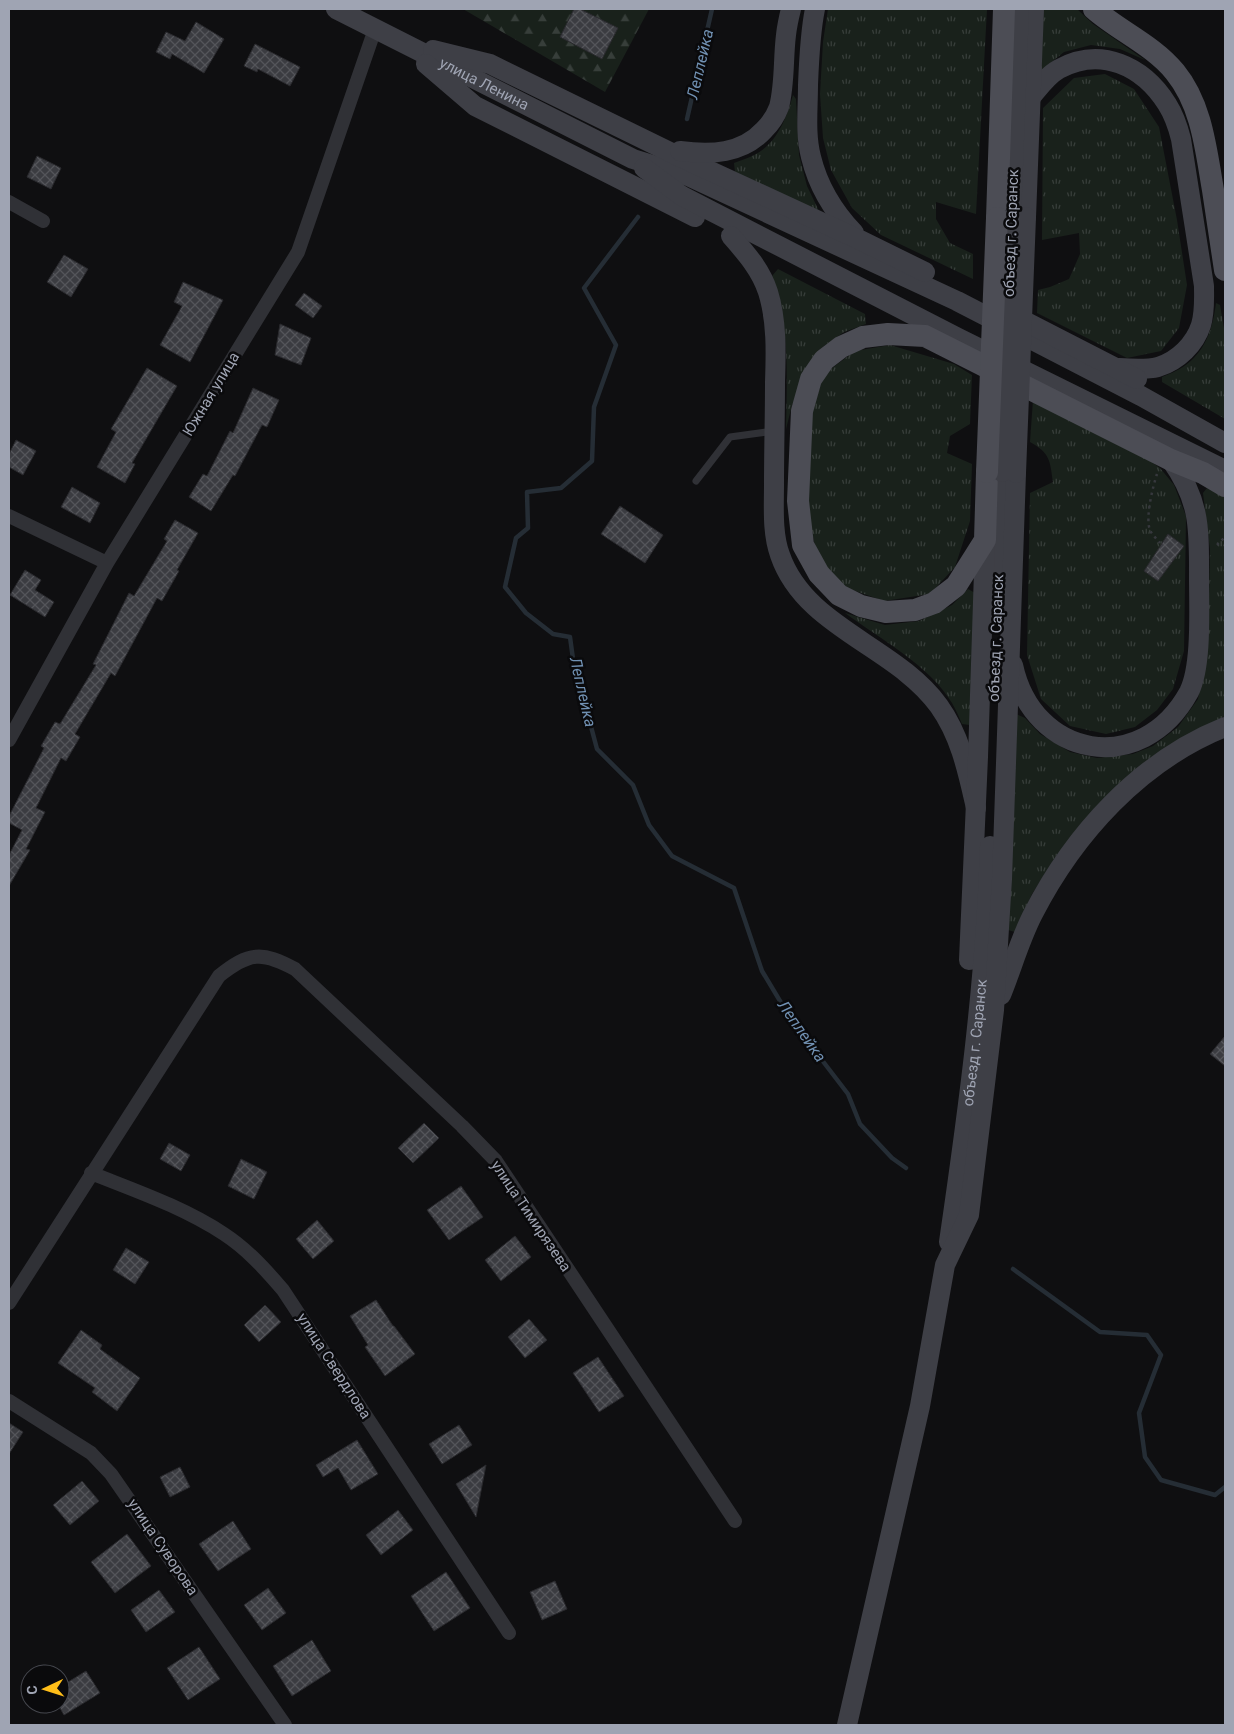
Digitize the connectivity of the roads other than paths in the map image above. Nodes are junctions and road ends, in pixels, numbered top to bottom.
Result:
1 (336, 9) edge
2 (791, 9) edge
3 (815, 9) edge
4 (1004, 9) edge
5 (1019, 9) edge
6 (1034, 9) edge
7 (1094, 9) edge
8 (375, 29) junction
9 (399, 42) junction
10 (1032, 96) junction
11 (664, 150) junction
12 (633, 159) junction
13 (9, 202) edge
14 (1011, 218) junction
15 (43, 221) dead end
16 (732, 236) junction
17 (860, 240) junction
18 (1225, 270) edge
19 (925, 336) junction
20 (1116, 368) junction
21 (1225, 429) edge
22 (775, 431) junction
23 (1225, 443) edge
24 (1167, 458) junction
25 (1225, 470) edge
26 (1002, 473) junction
27 (696, 481) dead end
28 (1225, 486) edge
29 (9, 516) edge
30 (985, 540) junction
31 (108, 563) junction
32 (1009, 646) junction
33 (1225, 727) edge
34 (9, 740) edge
35 (976, 808) junction
36 (994, 1010) junction
37 (968, 1110) junction
38 (91, 1173) junction
39 (946, 1265) junction
40 (9, 1303) edge
41 (9, 1401) edge
42 (735, 1521) dead end
43 (509, 1634) dead end
44 (285, 1725) edge
45 (848, 1725) edge

1 - 8 main road, улица Ленина
2 - 11 main road
3 - 17 main road
4 - 14 main road
5 - 14 main road, объезд г. Саранск
6 - 10 main road
7 - 18 main road
8 - 9 main road, улица Ленина
8 - 31 street, Южная улица
9 - 11 main road
9 - 12 main road, улица Ленина
9 - 16 main road
10 - 14 main road
10 - 20 main road
11 - 17 main road
12 - 23 main road
12 - 25 main road
13 - 15 street
14 - 26 main road, bridge
14 - 26 main road, bridge
16 - 19 main road
16 - 22 main road
17 - 20 main road
19 - 24 main road
19 - 30 main road
20 - 21 main road
22 - 27 lane
22 - 35 main road
24 - 28 main road
24 - 32 main road
26 - 30 main road
26 - 32 main road
26 - 37 main road, объезд г. Саранск
29 - 31 street
30 - 35 main road
31 - 34 street, Южная улица
32 - 36 main road
33 - 36 main road
35 - 37 main road
36 - 39 main road
37 - 39 main road, объезд г. Саранск
38 - 40 street
38 - 42 street, улица Тимирязева
38 - 43 street, улица Свердлова
39 - 45 main road
41 - 44 street, улица Суворова

